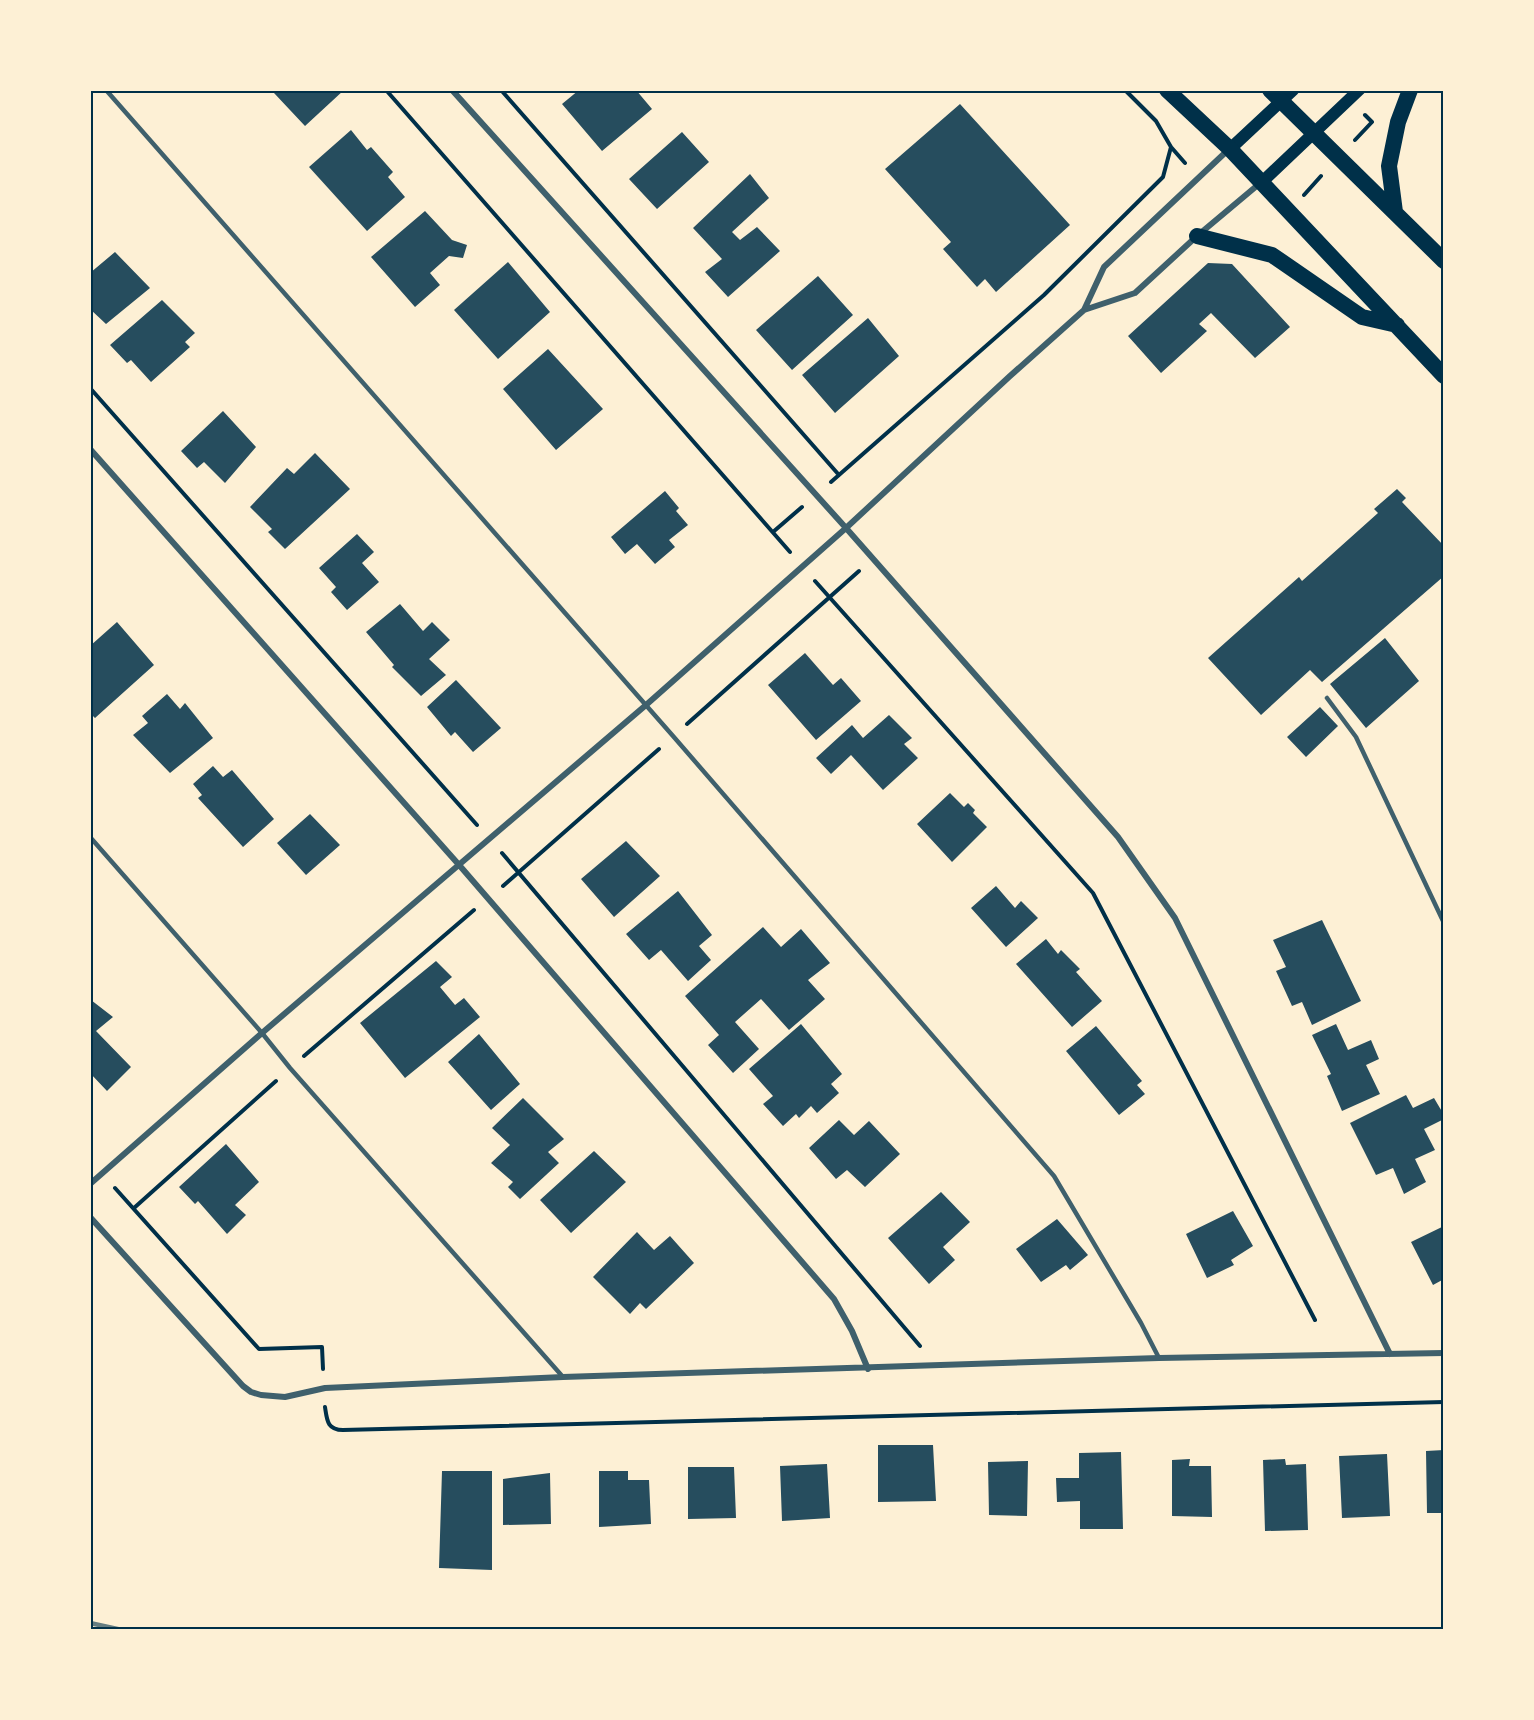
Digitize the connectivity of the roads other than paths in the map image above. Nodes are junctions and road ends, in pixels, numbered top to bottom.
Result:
1 (106, 90) edge
2 (452, 90) edge
3 (1167, 90) edge
4 (1359, 90) edge
5 (1410, 90) edge
6 (1282, 94) edge
7 (1312, 132) junction
8 (1230, 149) junction
9 (1262, 182) junction
10 (1395, 212) junction
11 (1197, 236) junction
12 (1444, 261) edge
13 (1084, 310) junction
14 (1397, 326) junction
15 (1444, 376) edge
16 (90, 449) edge
17 (846, 528) junction
18 (1328, 698) dead end
19 (646, 705) junction
20 (90, 837) edge
21 (460, 866) junction
22 (1444, 923) edge
23 (262, 1033) junction
24 (90, 1184) edge
25 (90, 1217) edge
26 (1444, 1353) edge
27 (1390, 1354) junction
28 (1159, 1358) junction
29 (868, 1369) junction
30 (563, 1377) junction

1 - 19 lane
2 - 17 street
3 - 8 highway
4 - 7 main road
5 - 10 highway
6 - 7 highway
6 - 8 main road
7 - 9 main road
7 - 10 highway
8 - 9 highway
8 - 13 street
9 - 11 street
9 - 14 highway
10 - 12 highway
11 - 13 street
11 - 14 highway
13 - 17 street
14 - 15 highway
16 - 21 street
17 - 19 street
17 - 27 street
18 - 22 lane
19 - 21 street
19 - 28 lane
20 - 23 lane
21 - 23 street
21 - 29 street
23 - 24 street
23 - 30 lane
25 - 30 street
26 - 27 street
27 - 28 street
28 - 29 street
29 - 30 street

